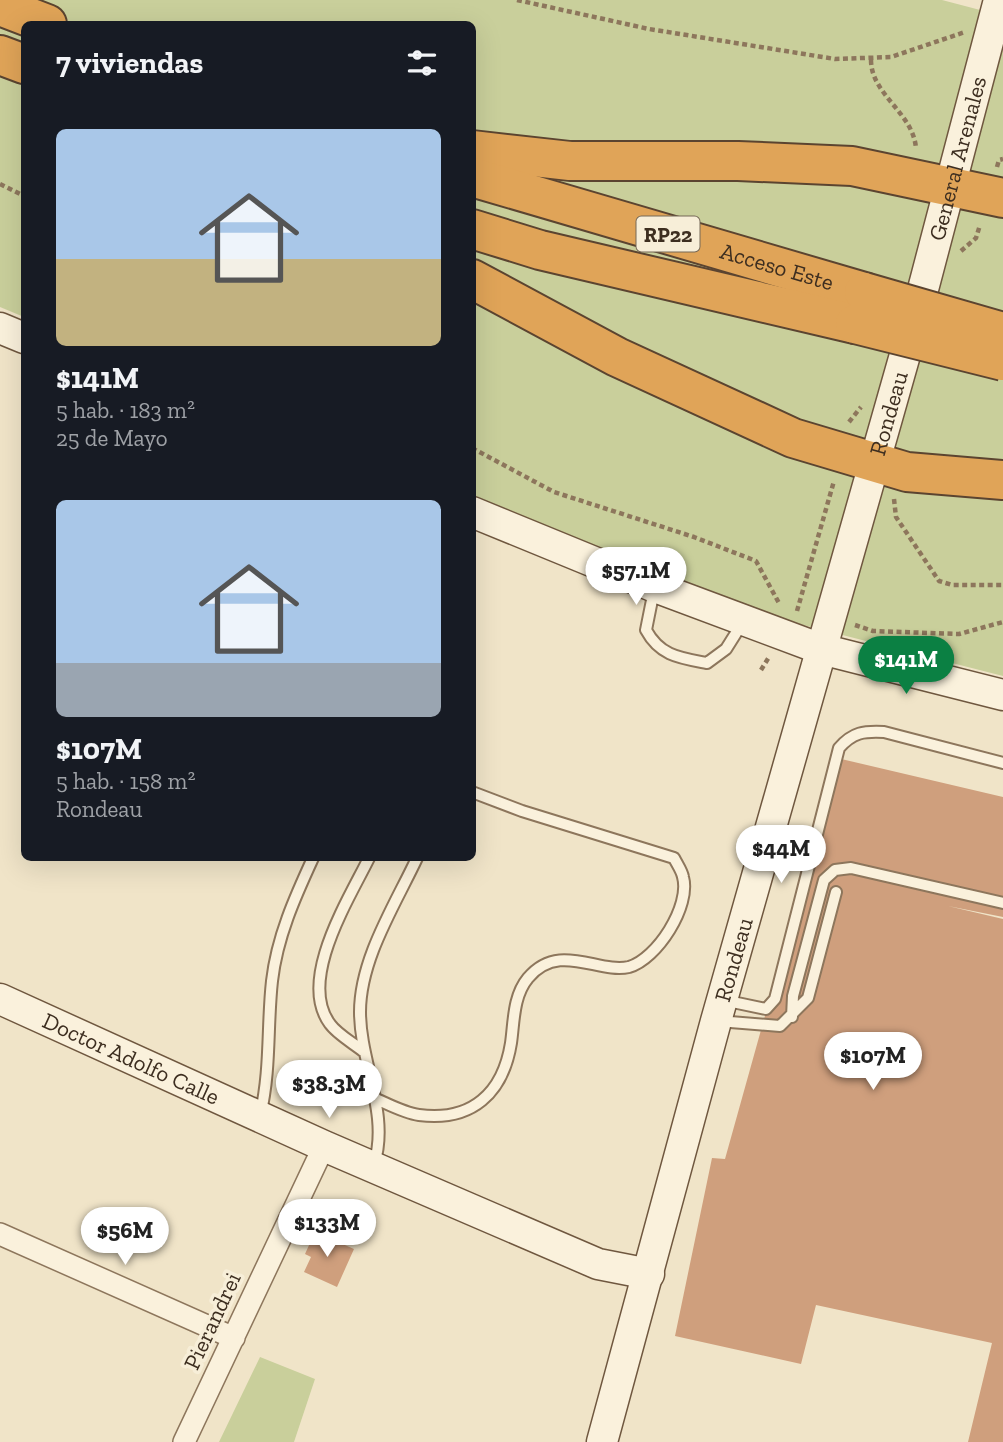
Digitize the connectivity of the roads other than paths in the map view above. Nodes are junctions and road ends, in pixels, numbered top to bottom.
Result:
1 (0, 6) edge
2 (996, 11) edge
3 (39, 21) edge
4 (0, 55) edge
5 (0, 60) edge
6 (21, 64) edge
7 (21, 64) edge
8 (476, 150) edge
9 (476, 178) edge
10 (934, 183) junction
11 (998, 183) edge
12 (476, 230) edge
13 (476, 281) edge
14 (860, 308) junction
15 (916, 316) joint
16 (0, 328) edge
17 (1003, 332) edge
18 (21, 337) edge
19 (1003, 361) edge
20 (875, 463) junction
21 (1003, 480) edge
22 (476, 516) edge
23 (655, 587) junction
24 (745, 619) junction
25 (821, 649) junction
26 (1003, 695) edge
27 (1003, 763) edge
28 (476, 794) edge
29 (312, 861) edge
30 (368, 861) edge
31 (416, 861) edge
32 (836, 892) dead end
33 (1003, 904) edge
34 (0, 999) edge
35 (719, 1010) junction
36 (792, 1017) junction
37 (363, 1051) junction
38 (374, 1098) junction
39 (260, 1117) junction
40 (324, 1146) junction
41 (373, 1167) junction
42 (0, 1234) edge
43 (649, 1274) junction
44 (233, 1338) junction
45 (184, 1442) edge
46 (602, 1442) edge

1 - 3 highway
2 - 10 main road, General Arenales
4 - 6 highway
5 - 7 highway
8 - 10 highway
9 - 14 highway, Acceso Este / RP22
10 - 11 highway
10 - 15 main road, General Arenales
12 - 14 highway, Acceso Este / RP22
13 - 20 highway
14 - 17 highway, Acceso Este / RP22, bridge
14 - 19 highway, Acceso Este / RP22, bridge
15 - 20 main road, Rondeau
16 - 18 main road
20 - 21 highway
20 - 25 main road, Rondeau
22 - 23 main road
23 - 24 main road
23 - 24 lane
24 - 25 main road
25 - 26 main road
25 - 35 main road, Rondeau
27 - 35 lane
28 - 38 lane
29 - 39 lane
30 - 37 lane
31 - 37 lane
32 - 36 lane
33 - 36 lane
34 - 39 main road, Doctor Adolfo Calle
35 - 36 lane
35 - 43 main road, Rondeau
37 - 38 lane
38 - 41 lane
39 - 40 main road, Doctor Adolfo Calle
40 - 41 main road, Doctor Adolfo Calle
40 - 44 street, Pierandrei
41 - 43 main road, Doctor Adolfo Calle
42 - 44 street
43 - 46 main road, Rondeau
44 - 45 street, Pierandrei

